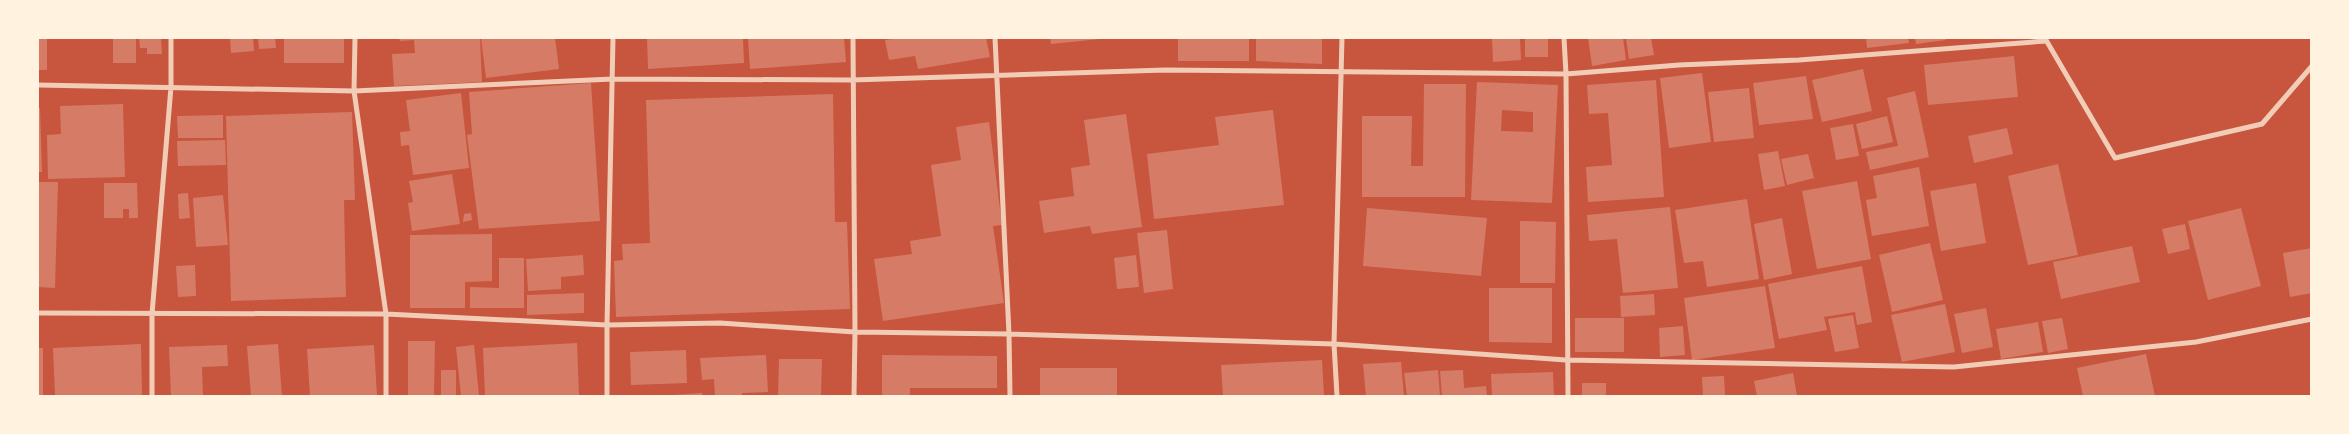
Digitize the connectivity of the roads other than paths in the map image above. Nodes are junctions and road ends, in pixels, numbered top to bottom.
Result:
1 (171, 38) edge
2 (355, 38) edge
3 (614, 38) edge
4 (853, 38) edge
5 (995, 38) edge
6 (1342, 38) edge
7 (1564, 38) edge
8 (2046, 39) edge
9 (2312, 66) edge
10 (1342, 72) junction
11 (1566, 74) junction
12 (998, 76) junction
13 (613, 79) junction
14 (852, 80) junction
15 (38, 85) edge
16 (171, 87) junction
17 (354, 91) junction
18 (38, 313) edge
19 (152, 314) junction
20 (386, 314) junction
21 (2312, 319) edge
22 (607, 325) junction
23 (856, 332) junction
24 (1009, 334) junction
25 (1334, 344) junction
26 (1566, 360) junction
27 (152, 396) edge
28 (386, 396) edge
29 (607, 396) edge
30 (854, 396) edge
31 (1010, 396) edge
32 (1337, 396) edge
33 (1568, 396) edge

1 - 16 street
2 - 17 street
3 - 13 street
4 - 14 street
5 - 12 street
6 - 10 street
7 - 11 street
8 - 9 street
8 - 11 street
10 - 11 street
10 - 12 street
10 - 25 street
11 - 26 street
12 - 14 street
12 - 24 street
13 - 14 street
13 - 17 street
13 - 22 street
14 - 23 street
15 - 16 street
16 - 17 street
16 - 19 street
17 - 20 street
18 - 19 street
19 - 20 street
19 - 27 street
20 - 22 street
20 - 28 street
21 - 26 street
22 - 23 street
22 - 29 street
23 - 24 street
23 - 30 street
24 - 25 street
24 - 31 street
25 - 26 street
25 - 32 street
26 - 33 street

